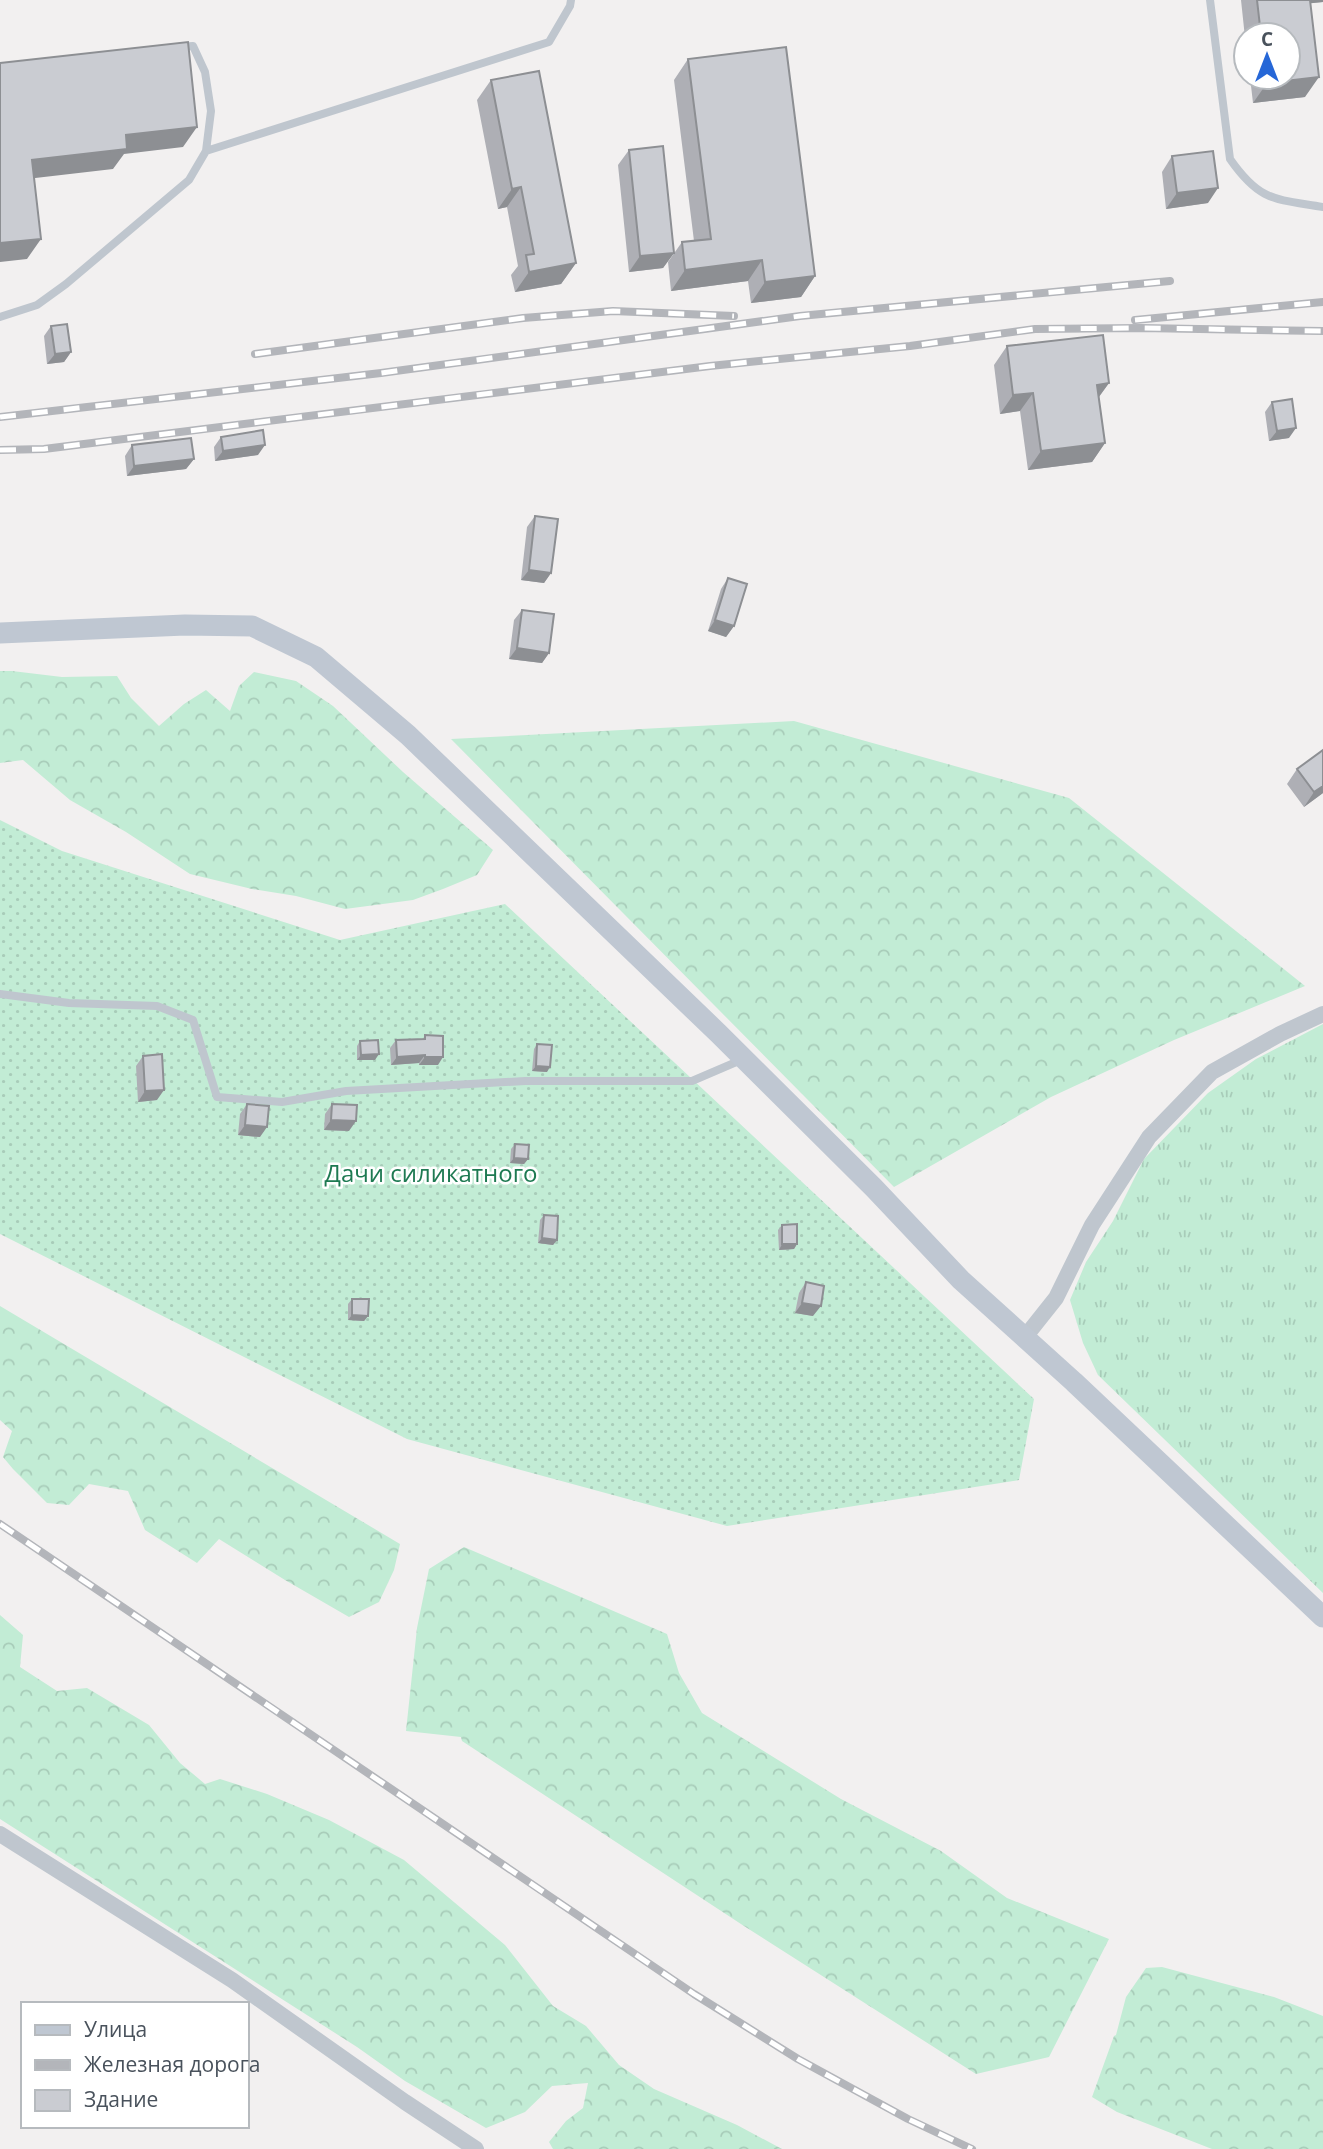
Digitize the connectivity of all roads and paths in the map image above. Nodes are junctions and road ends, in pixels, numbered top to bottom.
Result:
1 (571, 0) edge
2 (1210, 0) edge
3 (165, 48) edge
4 (206, 151) junction
5 (1323, 207) edge
6 (0, 317) edge
7 (0, 633) edge
8 (0, 994) edge
9 (1323, 1014) edge
10 (743, 1059) junction
11 (1025, 1337) junction
12 (1323, 1617) edge
13 (0, 1834) edge
14 (475, 2149) edge

1 - 4 lane
2 - 5 lane
3 - 4 lane
4 - 6 lane
7 - 10 street
8 - 10 lane
9 - 11 street
10 - 11 street
11 - 12 street
13 - 14 street

